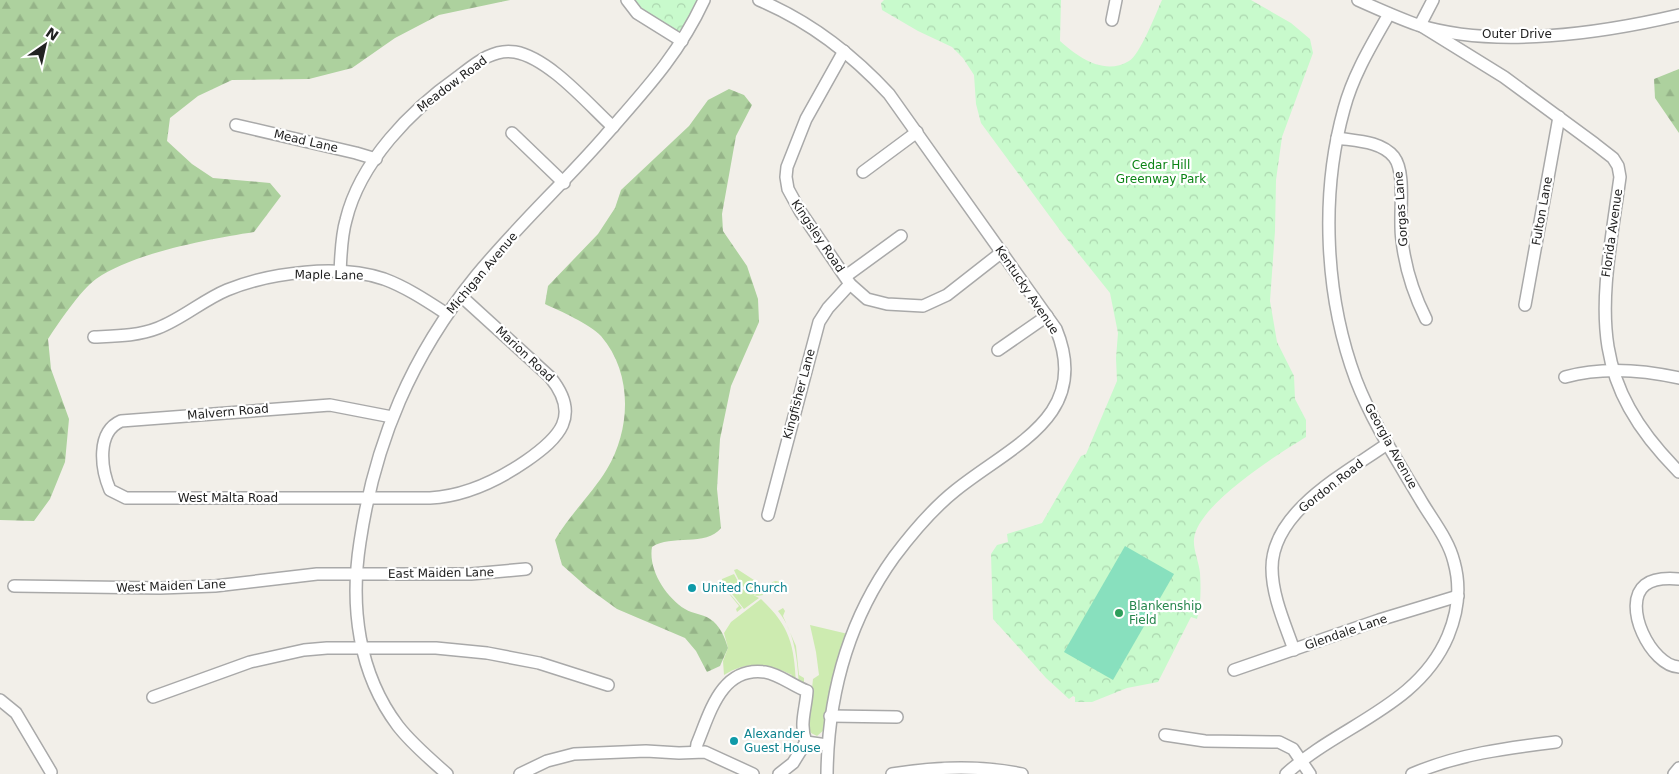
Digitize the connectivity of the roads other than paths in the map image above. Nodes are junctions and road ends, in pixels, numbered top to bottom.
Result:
1 (627, 0) edge
2 (704, 0) edge
3 (759, 0) edge
4 (1116, 0) edge
5 (1358, 0) edge
6 (1432, 0) edge
7 (1389, 14) junction
8 (1679, 15) edge
9 (1112, 20) dead end
10 (1420, 25) junction
11 (1466, 33) junction
12 (682, 42) junction
13 (1463, 50) junction
14 (844, 51) junction
15 (1559, 117) junction
16 (236, 125) dead end
17 (613, 127) junction
18 (917, 132) junction
19 (512, 133) dead end
20 (1337, 138) junction
21 (376, 160) junction
22 (863, 172) dead end
23 (564, 183) junction
24 (901, 236) dead end
25 (1002, 252) junction
26 (340, 272) junction
27 (848, 280) junction
28 (461, 296) junction
29 (1525, 305) dead end
30 (447, 314) junction
31 (1046, 316) junction
32 (1426, 320) dead end
33 (94, 337) dead end
34 (998, 350) dead end
35 (1612, 371) junction
36 (1565, 377) dead end
37 (1679, 378) edge
38 (392, 417) junction
39 (562, 425) joint
40 (1388, 444) junction
41 (104, 472) joint
42 (1679, 472) edge
43 (367, 497) junction
44 (768, 515) dead end
45 (526, 569) dead end
46 (357, 574) junction
47 (1679, 578) edge
48 (14, 586) dead end
49 (1458, 596) junction
50 (361, 648) junction
51 (1294, 650) junction
52 (1679, 667) edge
53 (1234, 670) dead end
54 (608, 685) dead end
55 (153, 697) dead end
56 (0, 700) edge
57 (830, 716) junction
58 (897, 717) dead end
59 (1166, 735) dead end
60 (806, 742) junction
61 (1556, 742) dead end
62 (827, 745) junction
63 (696, 751) junction
64 (1301, 761) junction
65 (1679, 768) edge
66 (51, 772) dead end
67 (448, 774) edge
68 (520, 774) edge
69 (753, 774) edge
70 (779, 774) edge
71 (827, 774) edge
72 (892, 774) edge
73 (1021, 774) edge
74 (1286, 774) edge
75 (1310, 774) edge
76 (1412, 774) edge
77 (1674, 774) edge

1 - 12 street
2 - 12 street, Michigan Avenue
3 - 14 street, Kentucky Avenue
4 - 9 street
5 - 7 street, Outer Drive
6 - 10 street
7 - 10 street, Outer Drive
7 - 20 street, Georgia Avenue
8 - 11 street, Outer Drive
10 - 11 street, Outer Drive
10 - 13 street, Florida Avenue
11 - 13 street
12 - 17 street, Michigan Avenue
13 - 15 street, Florida Avenue
14 - 18 street, Kentucky Avenue
14 - 27 street, Kingsley Road
15 - 29 street, Fulton Lane
15 - 35 street, Florida Avenue
16 - 21 street, Mead Lane
17 - 21 street, Meadow Road
17 - 23 street, Michigan Avenue
18 - 22 street
18 - 25 street, Kentucky Avenue
19 - 23 street
20 - 32 street, Gorgas Lane
20 - 40 street, Georgia Avenue
21 - 26 street, Meadow Road
23 - 28 street, Michigan Avenue
24 - 27 street, Kingfisher Lane
25 - 27 street, Kingsley Road
25 - 31 street, Kentucky Avenue
26 - 30 street, Maple Lane
26 - 33 street, Maple Lane
27 - 44 street, Kingfisher Lane
28 - 30 street, Michigan Avenue
28 - 39 street, Marion Road
30 - 38 street, Michigan Avenue
31 - 34 street
31 - 57 street, Kentucky Avenue
35 - 36 street
35 - 37 street
35 - 42 street, Florida Avenue
38 - 41 street, Malvern Road
38 - 43 street, Michigan Avenue
39 - 43 street, West Malta Road
40 - 49 street, Georgia Avenue
40 - 51 street, Gordon Road
41 - 43 street, West Malta Road
43 - 46 street, Michigan Avenue
45 - 46 street, East Maiden Lane
46 - 48 street, West Maiden Lane
46 - 50 street, Michigan Avenue
47 - 52 street
49 - 51 street, Glendale Lane
49 - 64 street, Georgia Avenue
50 - 54 street
50 - 55 street
50 - 67 street, Michigan Avenue
51 - 53 street, Glendale Lane
56 - 66 street
57 - 58 street
57 - 62 street, Kentucky Avenue
59 - 64 street
60 - 62 street
60 - 63 street
60 - 70 street
61 - 76 street
62 - 71 street, Kentucky Avenue
63 - 68 street
63 - 69 street
64 - 74 street, Georgia Avenue
64 - 75 street
65 - 77 street
72 - 73 street

